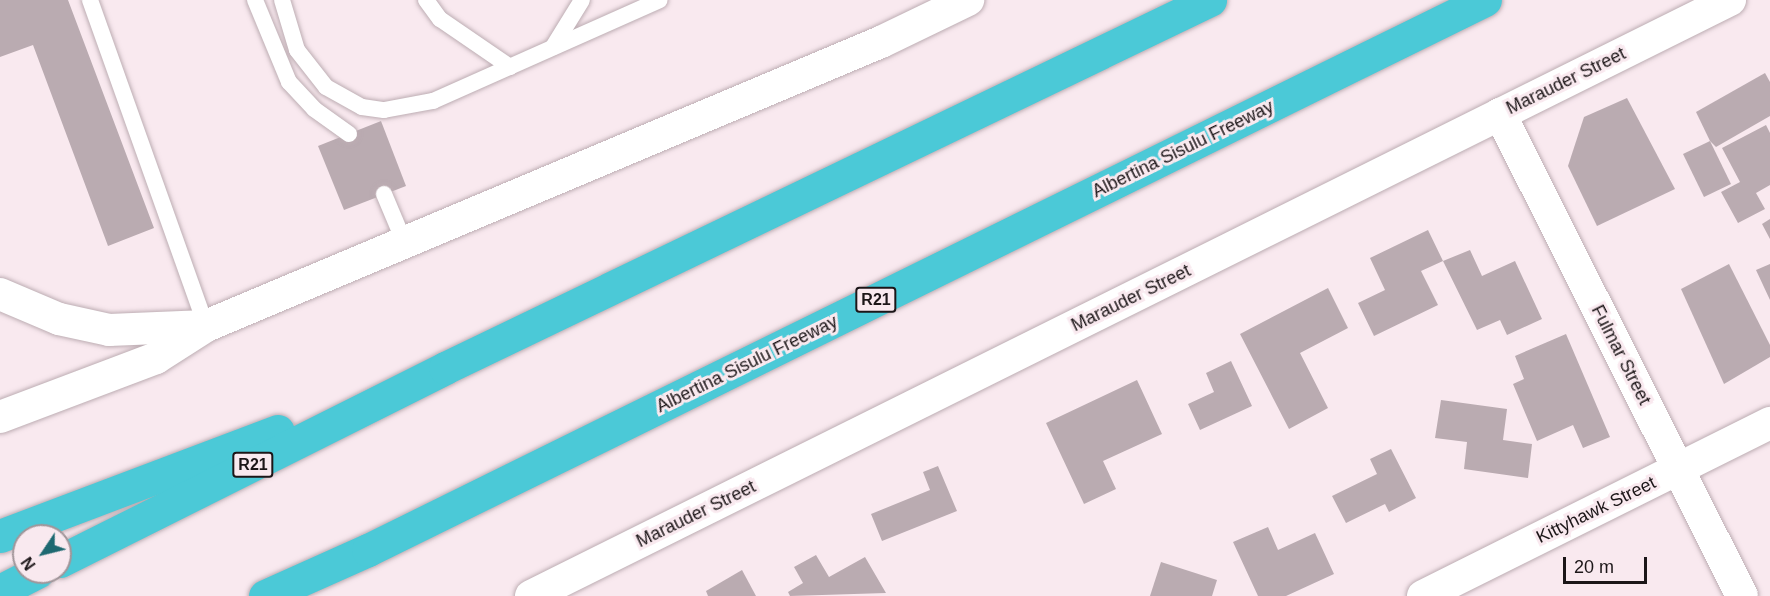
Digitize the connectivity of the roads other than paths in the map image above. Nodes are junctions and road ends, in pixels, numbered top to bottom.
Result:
1 (90, 0) edge
2 (255, 0) edge
3 (282, 0) edge
4 (426, 0) edge
5 (582, 0) edge
6 (660, 0) edge
7 (968, 0) edge
8 (1210, 0) edge
9 (1485, 0) edge
10 (1730, 0) edge
11 (553, 47) junction
12 (510, 67) junction
13 (1500, 114) junction
14 (349, 134) dead end
15 (384, 194) dead end
16 (405, 244) junction
17 (0, 294) edge
18 (206, 326) junction
19 (445, 368) junction
20 (0, 417) edge
21 (1770, 423) edge
22 (1678, 469) junction
23 (0, 536) edge
24 (72, 555) edge
25 (14, 584) edge
26 (0, 591) edge
27 (265, 596) edge
28 (531, 596) edge
29 (1423, 596) edge
30 (1742, 596) edge

1 - 18 lane
2 - 14 lane
3 - 12 lane
4 - 12 lane
5 - 11 lane
6 - 11 lane
7 - 16 street
8 - 19 highway, R21
9 - 27 highway, Albertina Sisulu Freeway / R21
10 - 13 street, Marauder Street
11 - 12 lane
13 - 22 street, Fulmar Street
13 - 28 street, Marauder Street
15 - 16 lane
16 - 18 street
17 - 18 street
18 - 20 street
19 - 23 highway
19 - 24 highway, R21
21 - 22 street, Kittyhawk Street
22 - 29 street, Kittyhawk Street
22 - 30 street, Fulmar Street
25 - 26 highway

